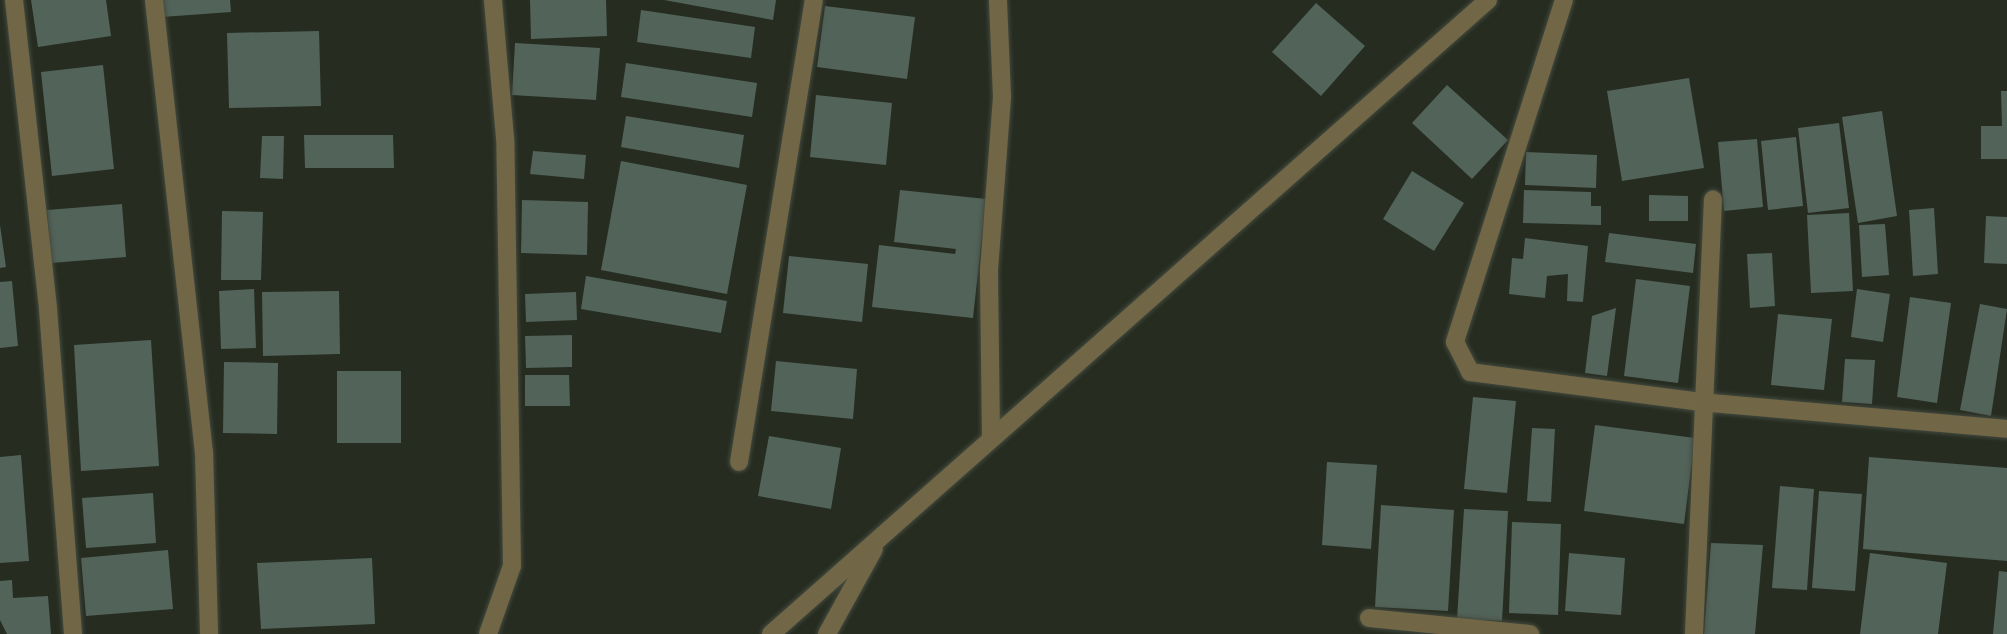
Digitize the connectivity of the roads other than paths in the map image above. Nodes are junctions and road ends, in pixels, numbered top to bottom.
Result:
1 (14, 0) edge
2 (154, 0) edge
3 (493, 0) edge
4 (814, 0) edge
5 (998, 0) edge
6 (1488, 0) edge
7 (1564, 0) edge
8 (1713, 199) dead end
9 (1700, 402) junction
10 (2007, 429) edge
11 (991, 438) junction
12 (739, 462) dead end
13 (880, 537) junction
14 (1369, 618) dead end
15 (73, 634) edge
16 (209, 634) edge
17 (488, 634) edge
18 (771, 634) edge
19 (827, 634) edge
20 (1530, 634) edge
21 (1694, 634) edge

1 - 15 street
2 - 16 street
3 - 17 street
4 - 12 street
5 - 11 street
6 - 11 street
7 - 9 street
8 - 9 street
9 - 10 street
9 - 21 street
11 - 13 street
13 - 18 street
13 - 19 street
14 - 20 street

